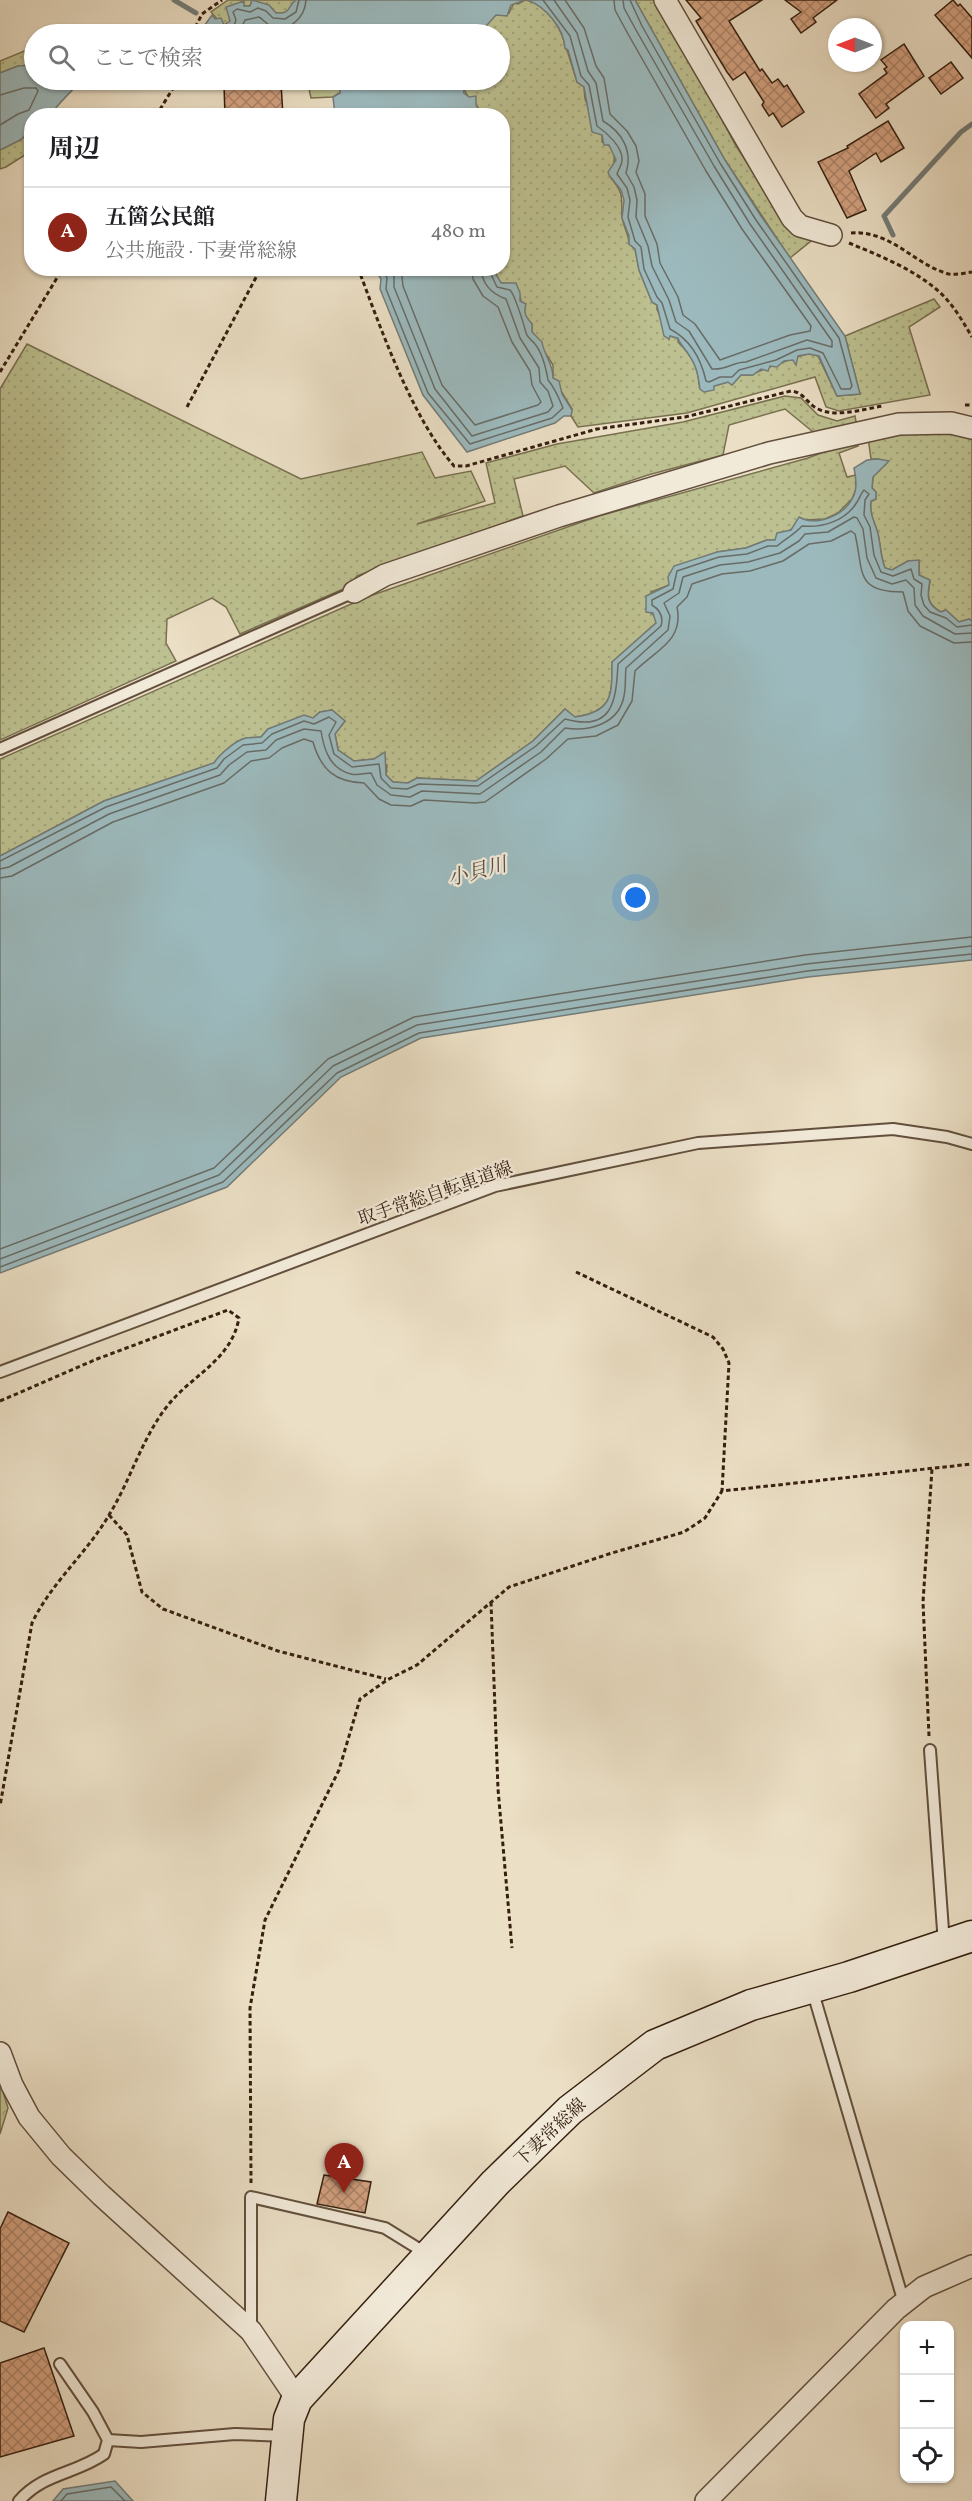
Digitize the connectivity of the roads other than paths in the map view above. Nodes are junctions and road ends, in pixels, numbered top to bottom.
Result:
1 (665, 0) edge
2 (831, 235) road end
3 (972, 428) edge
4 (354, 592) joint
5 (0, 749) edge
6 (972, 1144) edge
7 (0, 1372) edge
8 (930, 1750) road end
9 (972, 1936) edge
10 (944, 1944) junction
11 (812, 1988) junction
12 (0, 2053) edge
13 (430, 2256) junction
14 (972, 2266) edge
15 (904, 2302) junction
16 (251, 2331) junction
17 (60, 2364) dead end
18 (297, 2399) junction
19 (287, 2436) junction
20 (108, 2440) junction
21 (19, 2501) edge
22 (281, 2501) edge
23 (706, 2501) edge

1 - 2 street
3 - 4 street
4 - 5 lane
6 - 7 lane, 取手常総自転車道線
8 - 10 lane
9 - 10 main road, 下妻常総線
10 - 11 main road, 下妻常総線
11 - 13 main road, 下妻常総線
11 - 15 lane
12 - 16 street
13 - 16 lane
13 - 18 main road, 下妻常総線
14 - 15 street
15 - 23 street
16 - 18 street
17 - 20 lane
18 - 19 main road, 下妻常総線
19 - 20 lane
19 - 22 main road, 下妻常総線
20 - 21 lane

